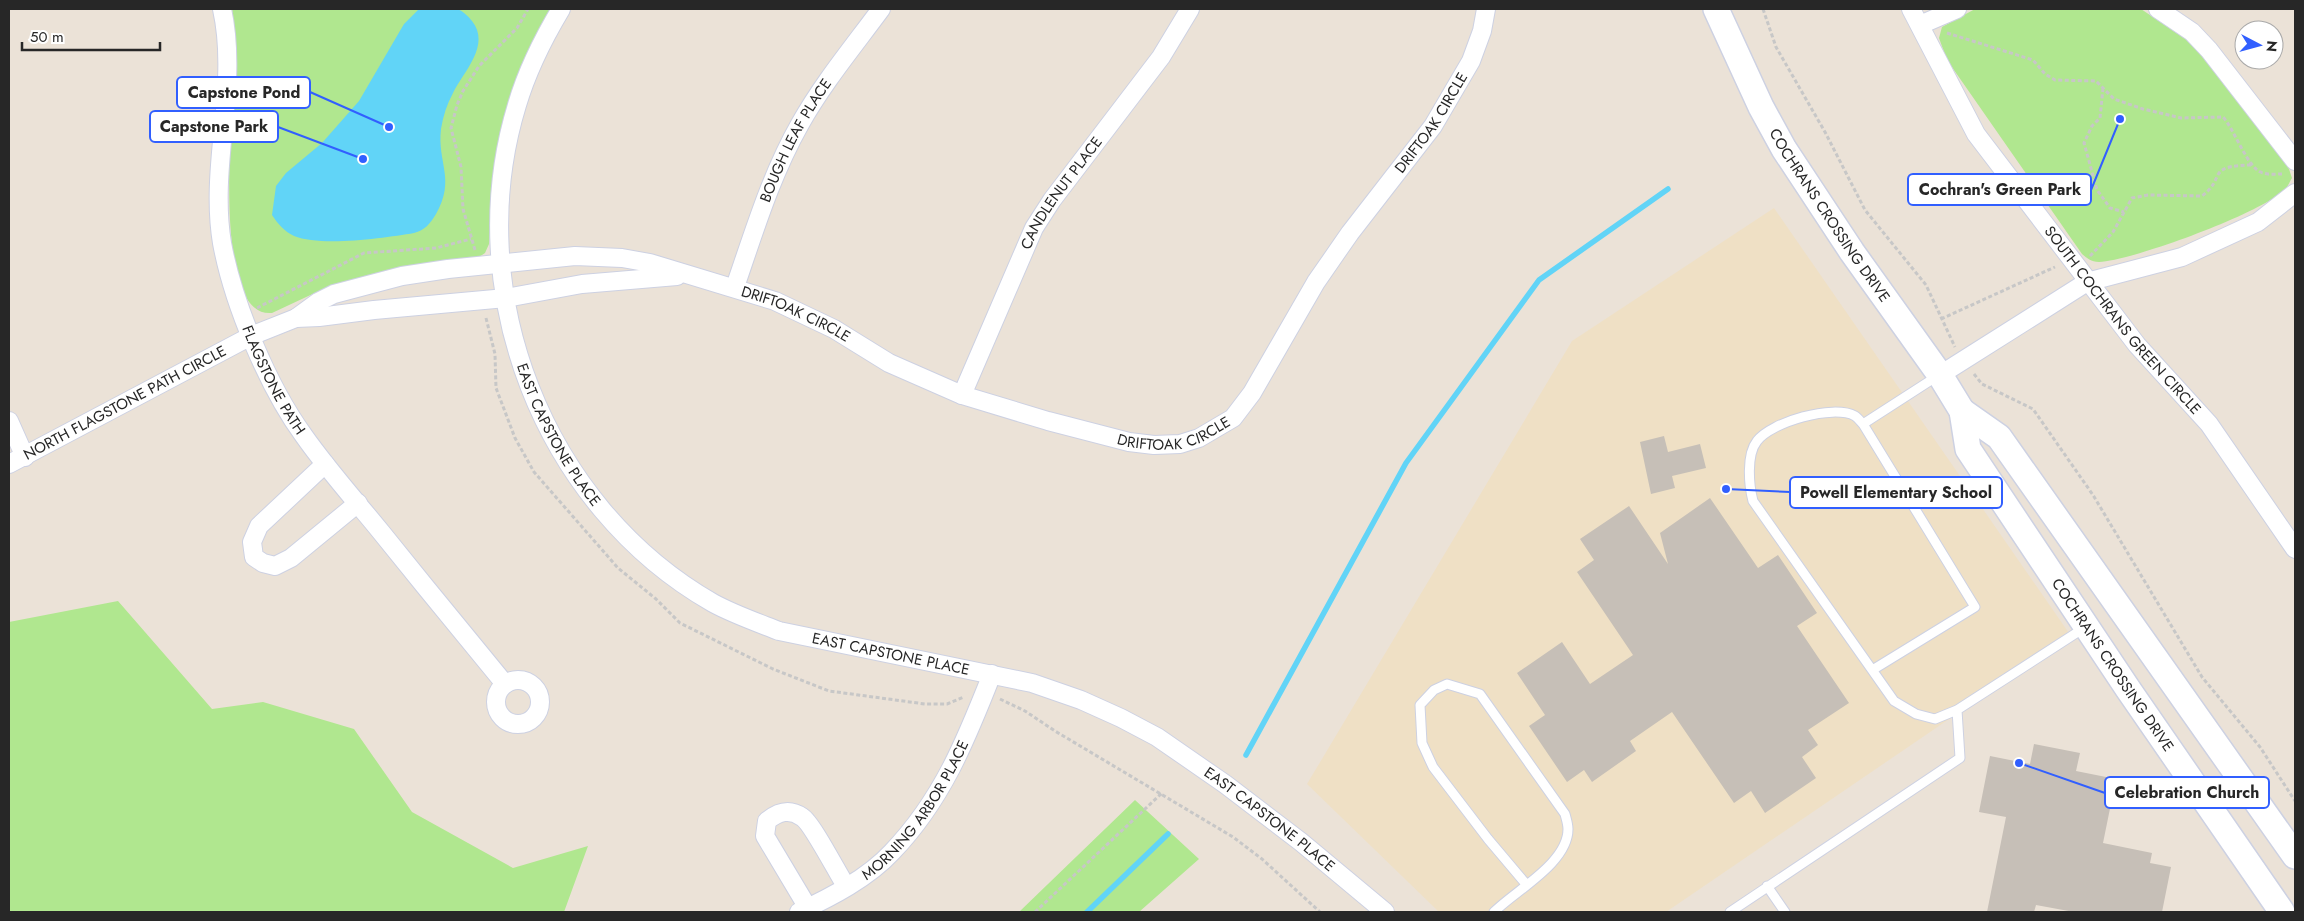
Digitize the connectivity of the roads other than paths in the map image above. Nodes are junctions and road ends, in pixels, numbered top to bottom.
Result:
1 (222, 9) edge
2 (561, 9) edge
3 (881, 9) edge
4 (1190, 9) edge
5 (1486, 9) edge
6 (1716, 9) edge
7 (1911, 9) edge
8 (1957, 9) edge
9 (2158, 9) edge
10 (1928, 21) junction
11 (2292, 169) edge
12 (2295, 193) edge
13 (500, 263) junction
14 (690, 275) junction
15 (2087, 282) junction
16 (735, 287) junction
17 (506, 298) junction
18 (296, 318) junction
19 (251, 336) junction
20 (1940, 375) junction
21 (962, 395) junction
22 (1962, 411) junction
23 (9, 420) edge
24 (1863, 424) junction
25 (17, 460) edge
26 (325, 464) junction
27 (358, 503) junction
28 (2295, 549) edge
29 (2086, 626) junction
30 (1874, 669) junction
31 (992, 674) junction
32 (505, 684) dead end
33 (1956, 710) junction
34 (2295, 856) edge
35 (1526, 884) junction
36 (846, 886) junction
37 (1767, 886) junction
38 (804, 910) edge
39 (1385, 912) edge
40 (1494, 912) edge
41 (1730, 912) edge
42 (1785, 912) edge
43 (2282, 912) edge

1 - 19 street, FLAGSTONE PATH
2 - 13 street, EAST CAPSTONE PLACE
3 - 16 street, BOUGH LEAF PLACE
4 - 21 street, CANDLENUT PLACE
5 - 21 street, DRIFTOAK CIRCLE
6 - 20 street, COCHRANS CROSSING DRIVE
7 - 10 street, SOUTH COCHRANS GREEN CIRCLE
8 - 10 street
9 - 11 street
10 - 15 street, SOUTH COCHRANS GREEN CIRCLE
12 - 15 street
13 - 14 street, DRIFTOAK CIRCLE
13 - 17 street, EAST CAPSTONE PLACE
13 - 18 street, NORTH FLAGSTONE PATH CIRCLE
14 - 16 street, DRIFTOAK CIRCLE
14 - 17 street, DRIFTOAK CIRCLE
15 - 20 street
15 - 28 street, SOUTH COCHRANS GREEN CIRCLE
16 - 21 street, DRIFTOAK CIRCLE
17 - 18 street, NORTH FLAGSTONE PATH CIRCLE
17 - 31 street, EAST CAPSTONE PLACE
18 - 19 street, NORTH FLAGSTONE PATH CIRCLE
19 - 25 street, NORTH FLAGSTONE PATH CIRCLE
19 - 26 street, FLAGSTONE PATH
20 - 22 street, COCHRANS CROSSING DRIVE
20 - 24 lane
22 - 29 street, COCHRANS CROSSING DRIVE
22 - 34 street, COCHRANS CROSSING DRIVE
23 - 25 street
24 - 30 lane
24 - 30 lane
26 - 27 street, FLAGSTONE PATH
26 - 27 street
27 - 32 street, FLAGSTONE PATH
29 - 33 lane
29 - 43 street, COCHRANS CROSSING DRIVE
30 - 33 lane
31 - 36 street, MORNING ARBOR PLACE
31 - 39 street, EAST CAPSTONE PLACE
33 - 37 lane
35 - 35 lane
35 - 40 lane
36 - 38 street, MORNING ARBOR PLACE
36 - 38 street
37 - 41 lane
37 - 42 lane

